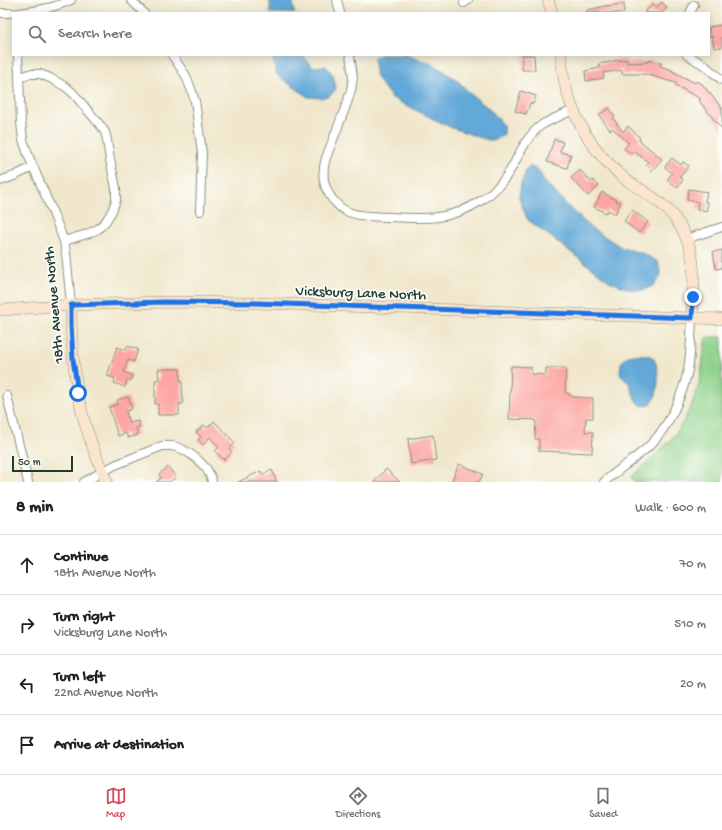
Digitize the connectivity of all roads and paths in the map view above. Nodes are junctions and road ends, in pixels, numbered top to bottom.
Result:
1 (71, 0) edge
2 (132, 0) edge
3 (337, 0) edge
4 (548, 0) edge
5 (694, 5) dead end
6 (26, 12) edge
7 (143, 12) edge
8 (340, 12) edge
9 (552, 12) edge
10 (690, 12) edge
11 (12, 13) edge
12 (0, 14) edge
13 (18, 56) edge
14 (173, 56) edge
15 (350, 56) edge
16 (561, 56) edge
17 (689, 56) edge
18 (19, 78) junction
19 (722, 80) edge
20 (573, 110) junction
21 (33, 167) junction
22 (0, 181) edge
23 (200, 211) dead end
24 (722, 227) edge
25 (686, 239) junction
26 (64, 241) junction
27 (71, 305) junction
28 (0, 310) edge
29 (692, 318) junction
30 (722, 319) edge
31 (7, 396) dead end
32 (103, 471) junction
33 (28, 482) edge
34 (84, 482) edge
35 (107, 482) edge
36 (212, 482) edge
37 (604, 482) edge

1 - 6 street
2 - 7 street
3 - 8 street
4 - 9 main road
5 - 10 street
11 - 12 street
13 - 18 street, 18th Avenue North
14 - 23 street
15 - 20 street
16 - 20 main road
17 - 19 street
18 - 21 street, 18th Avenue North
18 - 26 street
20 - 25 main road
21 - 22 street
21 - 26 street, 18th Avenue North
24 - 25 street
25 - 29 main road
26 - 27 street, 18th Avenue North
27 - 28 main road, Vicksburg Lane North
27 - 29 main road, Vicksburg Lane North
27 - 32 main road, 18th Avenue North
29 - 30 main road, Vicksburg Lane North
29 - 37 street
31 - 33 street
32 - 34 street
32 - 35 main road, 18th Avenue North
32 - 36 street

